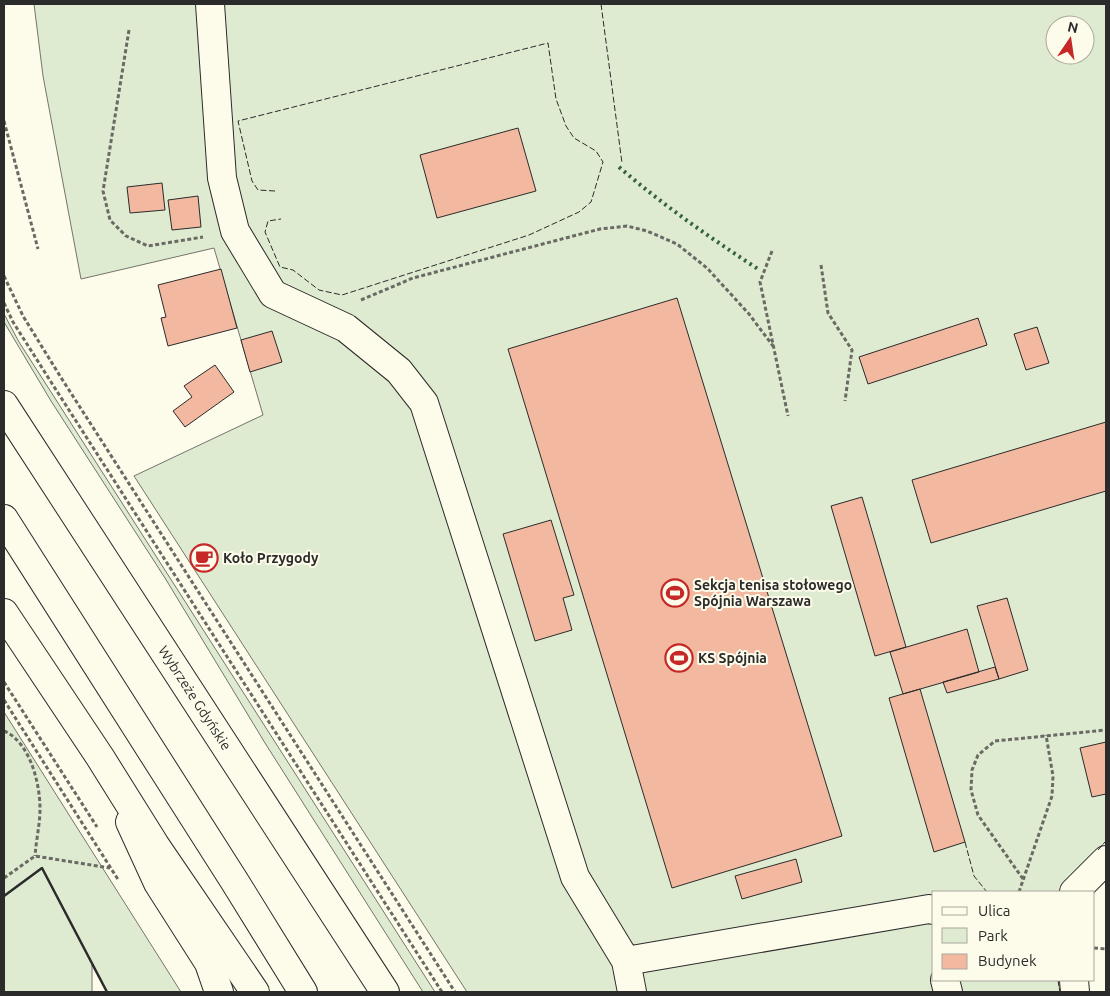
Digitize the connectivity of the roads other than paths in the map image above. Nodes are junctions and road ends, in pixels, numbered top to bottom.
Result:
1 (210, 4) edge
2 (4, 405) edge
3 (4, 519) edge
4 (4, 613) edge
5 (100, 757) junction
6 (1106, 860) edge
7 (1075, 891) edge
8 (932, 917) edge
9 (626, 961) junction
10 (219, 992) edge
11 (255, 992) edge
12 (303, 992) edge
13 (385, 992) edge
14 (632, 992) edge

1 - 9 main road
2 - 13 main road, Wybrzeże Gdyńskie
3 - 12 main road
4 - 5 main road
5 - 10 main road
5 - 11 main road
6 - 7 main road
8 - 9 main road
9 - 14 main road

